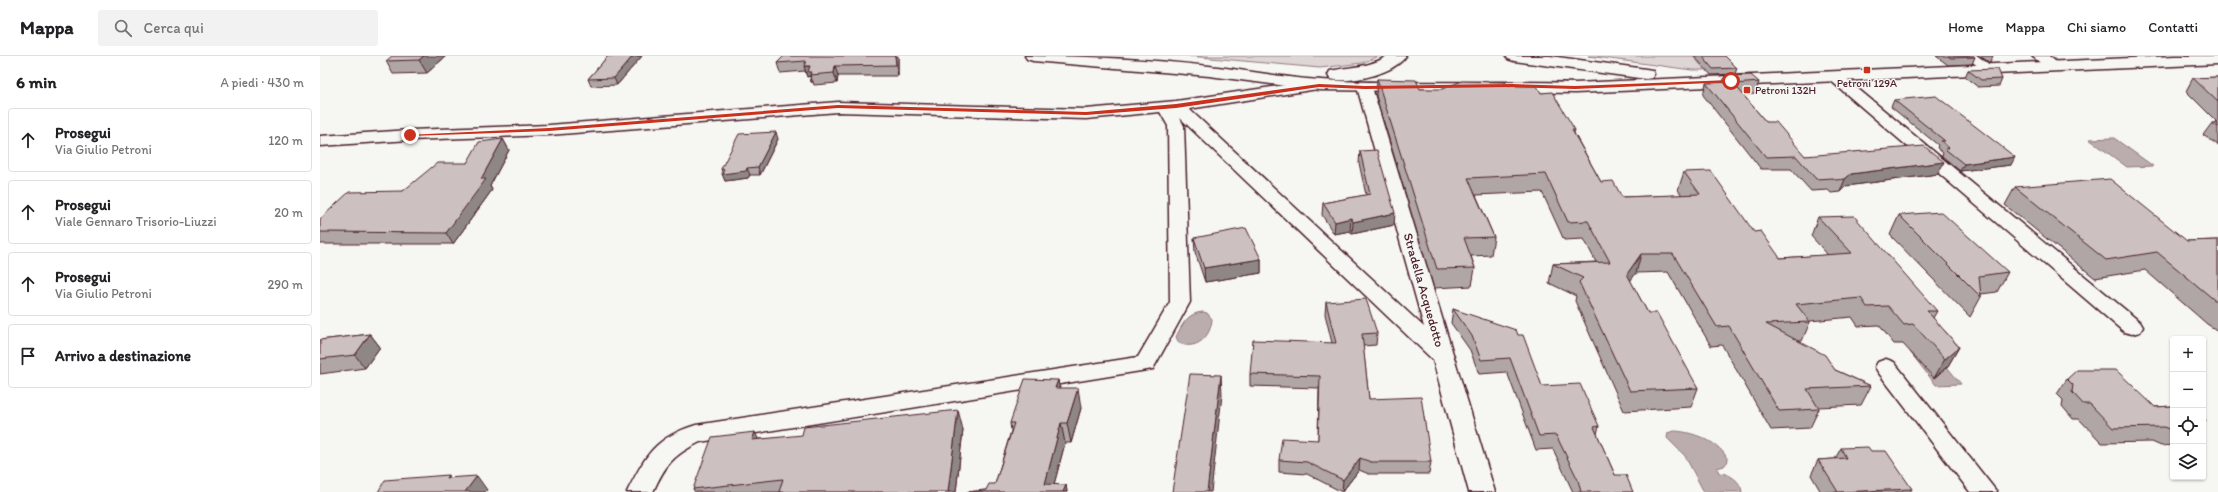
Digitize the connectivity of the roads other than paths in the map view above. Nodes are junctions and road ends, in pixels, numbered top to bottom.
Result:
1 (1033, 56) edge
2 (1398, 56) edge
3 (1514, 56) edge
4 (1971, 56) edge
5 (2039, 56) edge
6 (2218, 59) edge
7 (1541, 60) junction
8 (2054, 67) junction
9 (1990, 70) junction
10 (1209, 71) junction
11 (1835, 76) junction
12 (1731, 81) junction
13 (1319, 85) junction
14 (1512, 86) junction
15 (1365, 87) junction
16 (1171, 107) junction
17 (320, 141) edge
18 (2132, 327) dead end
19 (1444, 358) junction
20 (1886, 367) dead end
21 (640, 492) edge
22 (1482, 492) edge
23 (1984, 492) edge

1 - 10 street
2 - 10 street
3 - 7 street
4 - 9 lane
5 - 8 street
6 - 8 street
7 - 12 street
7 - 14 street
8 - 9 street
9 - 11 street
10 - 13 street
11 - 12 street
11 - 18 street
12 - 14 street
13 - 15 street
13 - 16 street
14 - 15 street
15 - 19 street, Stradella Acquedotto
16 - 17 street
16 - 19 street
16 - 21 street
19 - 22 street, Stradella Acquedotto
20 - 23 street

